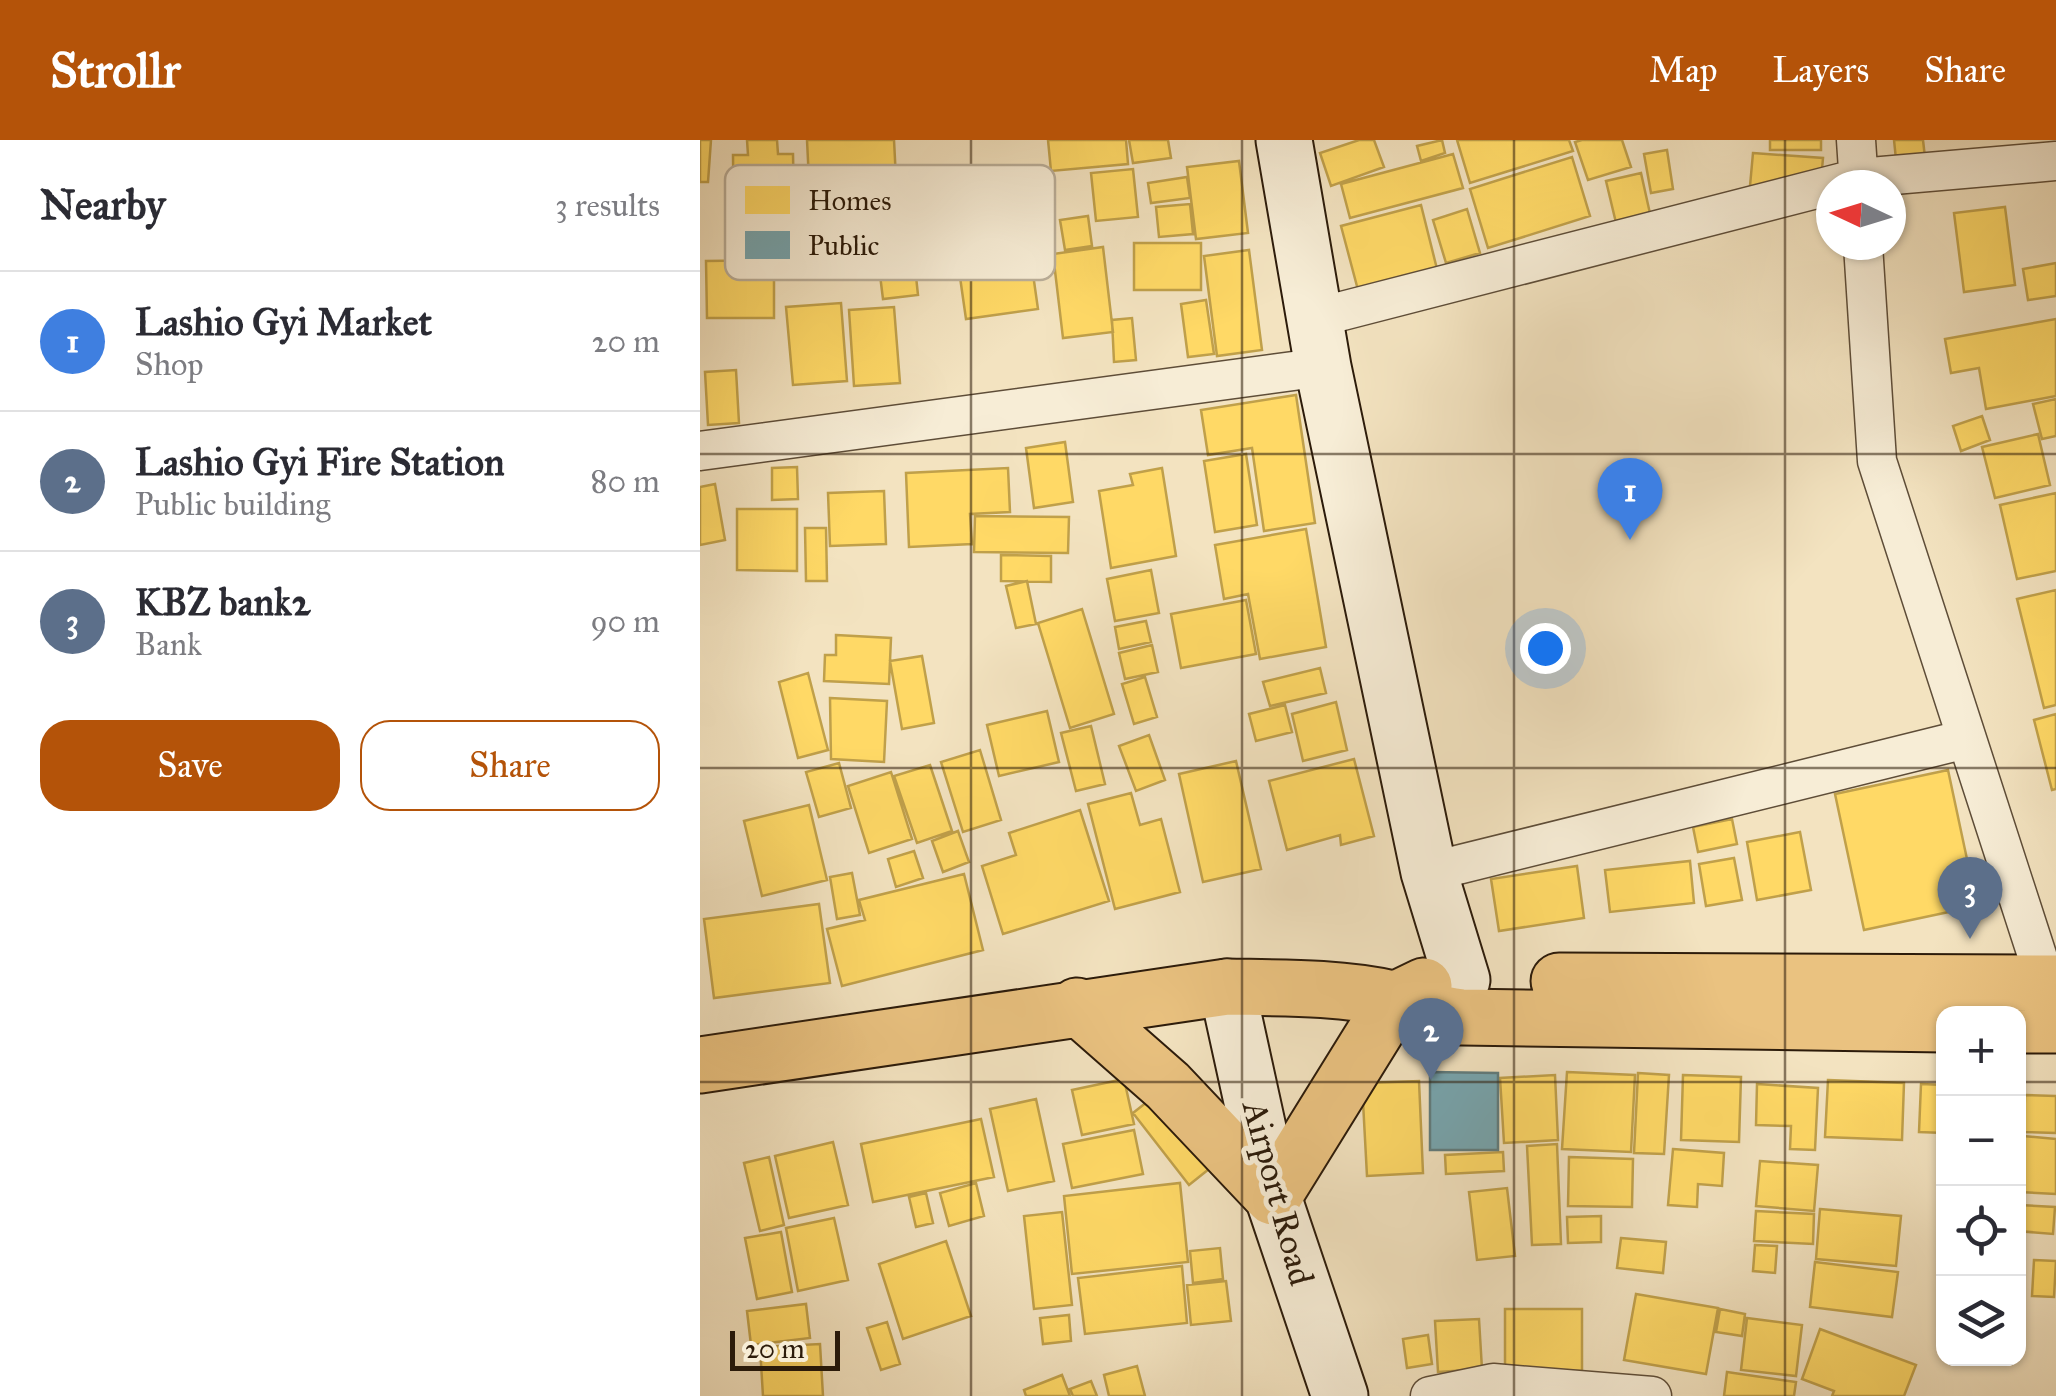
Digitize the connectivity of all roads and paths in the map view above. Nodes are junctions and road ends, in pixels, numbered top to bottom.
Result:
1 (1284, 140) edge
2 (1856, 140) edge
3 (2056, 160) edge
4 (1858, 170) edge
5 (1906, 177) edge
6 (1816, 195) edge
7 (1864, 260) edge
8 (1319, 342) junction
9 (700, 450) edge
10 (1966, 738) junction
11 (1430, 872) junction
12 (1462, 980) junction
13 (1227, 987) junction
14 (1395, 1000) junction
15 (2044, 1004) edge
16 (1077, 1006) junction
17 (1936, 1024) edge
18 (700, 1065) edge
19 (1273, 1197) junction
20 (1340, 1396) edge
21 (1430, 1396) edge
22 (1652, 1396) edge

1 - 8 street
2 - 4 street
3 - 5 street
6 - 8 street
7 - 10 street
8 - 9 street
8 - 11 street
10 - 11 street
10 - 15 street
11 - 12 street
12 - 14 main road
12 - 15 main road
13 - 14 main road
13 - 16 main road
13 - 19 street, Airport Road
14 - 17 main road
14 - 19 main road
16 - 18 main road
16 - 19 main road
19 - 20 street, Airport Road
21 - 22 street

